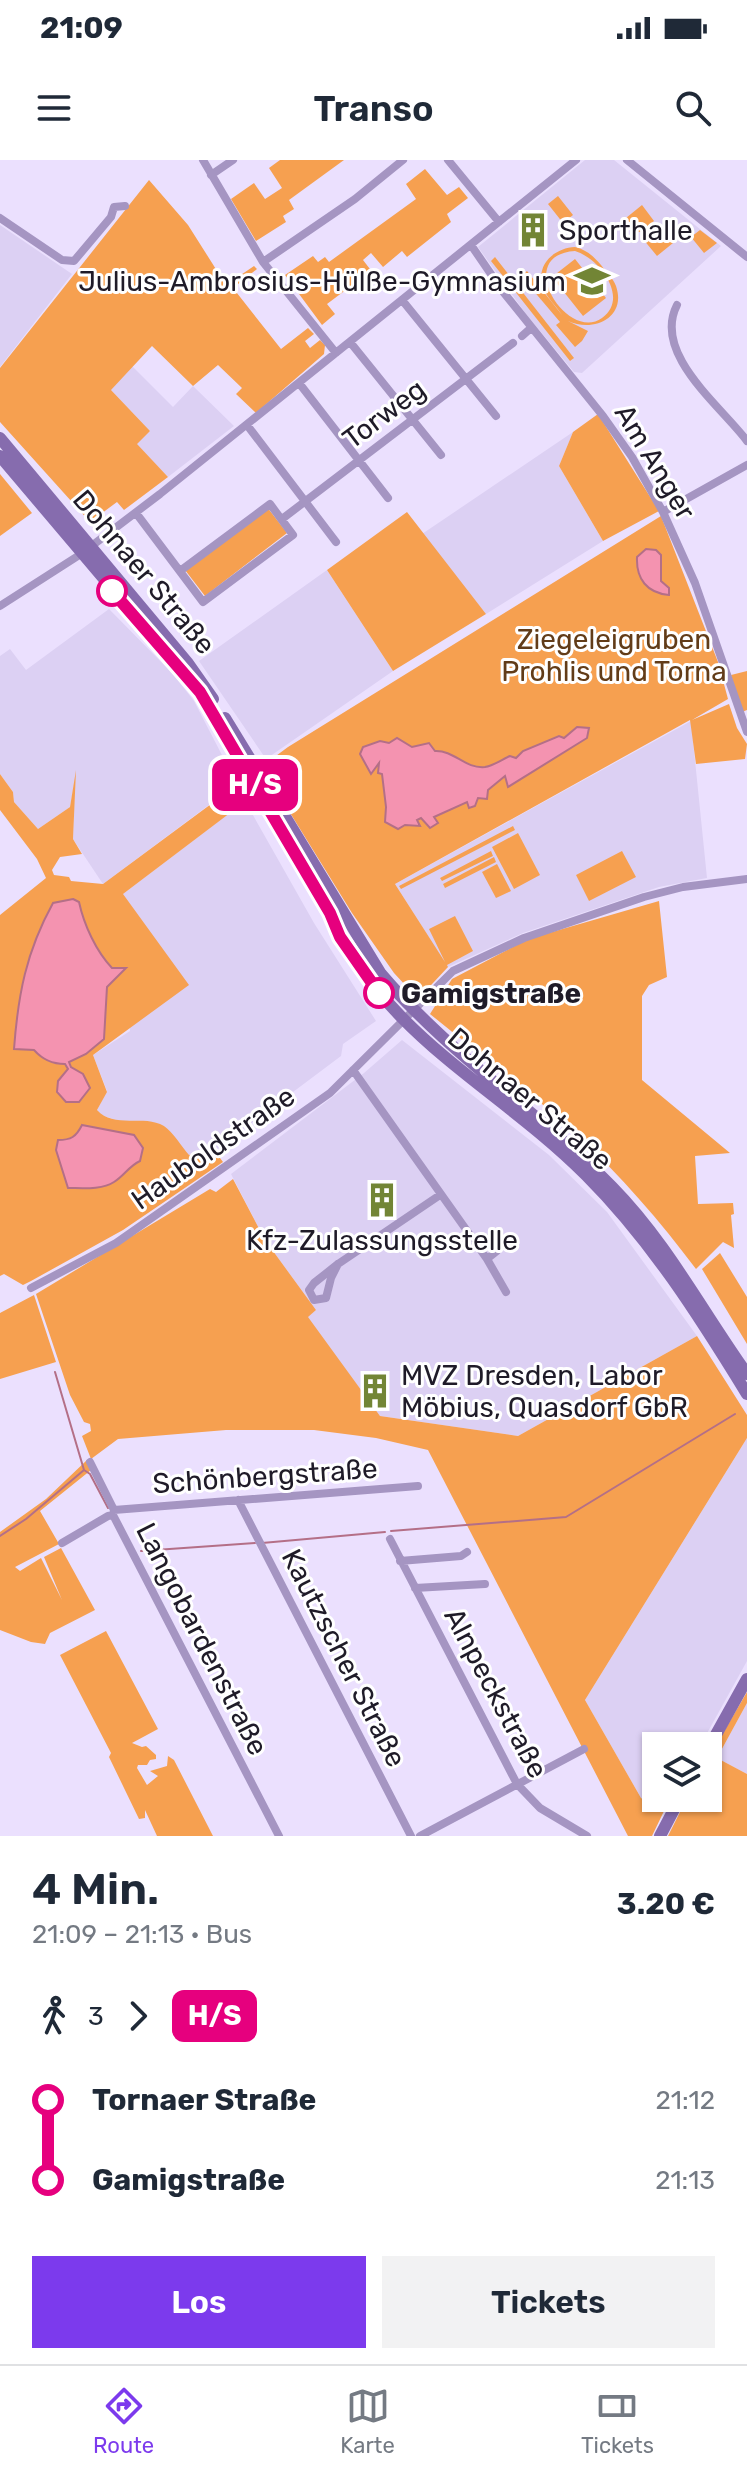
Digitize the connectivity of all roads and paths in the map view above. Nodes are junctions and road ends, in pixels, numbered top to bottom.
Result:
1 (203, 160) edge
2 (233, 160) edge
3 (403, 160) edge
4 (448, 160) edge
5 (576, 160) edge
6 (627, 160) edge
7 (211, 175) junction
8 (125, 206) dead end
9 (0, 218) edge
10 (499, 222) junction
11 (471, 245) junction
12 (747, 257) edge
13 (263, 262) junction
14 (402, 300) junction
15 (677, 305) dead end
16 (531, 328) junction
17 (522, 336) dead end
18 (350, 342) junction
19 (513, 343) dead end
20 (336, 353) junction
21 (467, 378) junction
22 (299, 383) junction
23 (496, 416) dead end
24 (413, 419) junction
25 (247, 425) junction
26 (0, 438) edge
27 (747, 441) edge
28 (441, 455) dead end
29 (0, 456) edge
30 (360, 459) junction
31 (747, 465) edge
32 (388, 498) dead end
33 (304, 502) junction
34 (663, 512) junction
35 (136, 513) junction
36 (282, 519) junction
37 (336, 542) dead end
38 (86, 550) junction
39 (180, 571) junction
40 (0, 606) edge
41 (747, 732) edge
42 (747, 879) edge
43 (413, 1011) junction
44 (403, 1021) junction
45 (353, 1070) junction
46 (440, 1195) junction
47 (470, 1238) junction
48 (487, 1259) junction
49 (338, 1264) junction
50 (31, 1288) dead end
51 (506, 1292) dead end
52 (747, 1374) edge
53 (747, 1394) edge
54 (90, 1462) dead end
55 (418, 1486) dead end
56 (238, 1500) junction
57 (114, 1512) junction
58 (390, 1539) dead end
59 (62, 1543) dead end
60 (467, 1552) dead end
61 (400, 1561) junction
62 (485, 1584) dead end
63 (415, 1588) junction
64 (747, 1679) edge
65 (717, 1732) edge
66 (584, 1749) dead end
67 (517, 1784) junction
68 (673, 1812) edge
69 (279, 1836) edge
70 (411, 1836) edge
71 (420, 1836) edge
72 (587, 1836) edge
73 (660, 1836) edge

1 - 7 street
2 - 7 street
3 - 13 street
4 - 10 street
5 - 10 street
6 - 12 street
7 - 13 street
8 - 9 street
10 - 11 street
11 - 14 street
11 - 16 street, Am Anger
13 - 20 street
14 - 18 street
14 - 21 street
15 - 27 street
16 - 17 street
16 - 34 street, Am Anger
18 - 20 street
18 - 24 street
19 - 21 street, Torweg
20 - 22 street
21 - 23 street
21 - 24 street, Torweg
22 - 25 street
22 - 30 street
24 - 28 street
24 - 30 street, Torweg
25 - 33 street
25 - 35 street
26 - 38 main road, Dohnaer Straße
29 - 38 main road, Dohnaer Straße
30 - 32 street
30 - 33 street, Torweg
31 - 34 street
33 - 36 street, Torweg
33 - 37 street
34 - 41 street, Am Anger
35 - 38 street
35 - 39 street
36 - 39 street
36 - 39 street
38 - 40 street
38 - 43 main road, Dohnaer Straße
38 - 44 main road, Dohnaer Straße
42 - 43 street
43 - 44 street
43 - 52 main road, Dohnaer Straße
44 - 45 street, Hauboldstraße
44 - 53 main road, Dohnaer Straße
45 - 46 street
45 - 50 street, Hauboldstraße
46 - 47 street
46 - 49 street
47 - 48 street
47 - 48 street
48 - 51 street
49 - 49 street
54 - 57 street, Langobardenstraße
55 - 56 street, Schönbergstraße
56 - 57 street, Schönbergstraße
56 - 70 street, Kautzscher Straße
57 - 59 street, Schönbergstraße
57 - 69 street, Langobardenstraße
58 - 61 street, Alnpeckstraße
60 - 61 street
61 - 63 street, Alnpeckstraße
62 - 63 street, Alnpeckstraße
63 - 67 street, Alnpeckstraße
64 - 65 main road
66 - 67 street
67 - 71 street
67 - 72 street, Alnpeckstraße
68 - 73 main road

